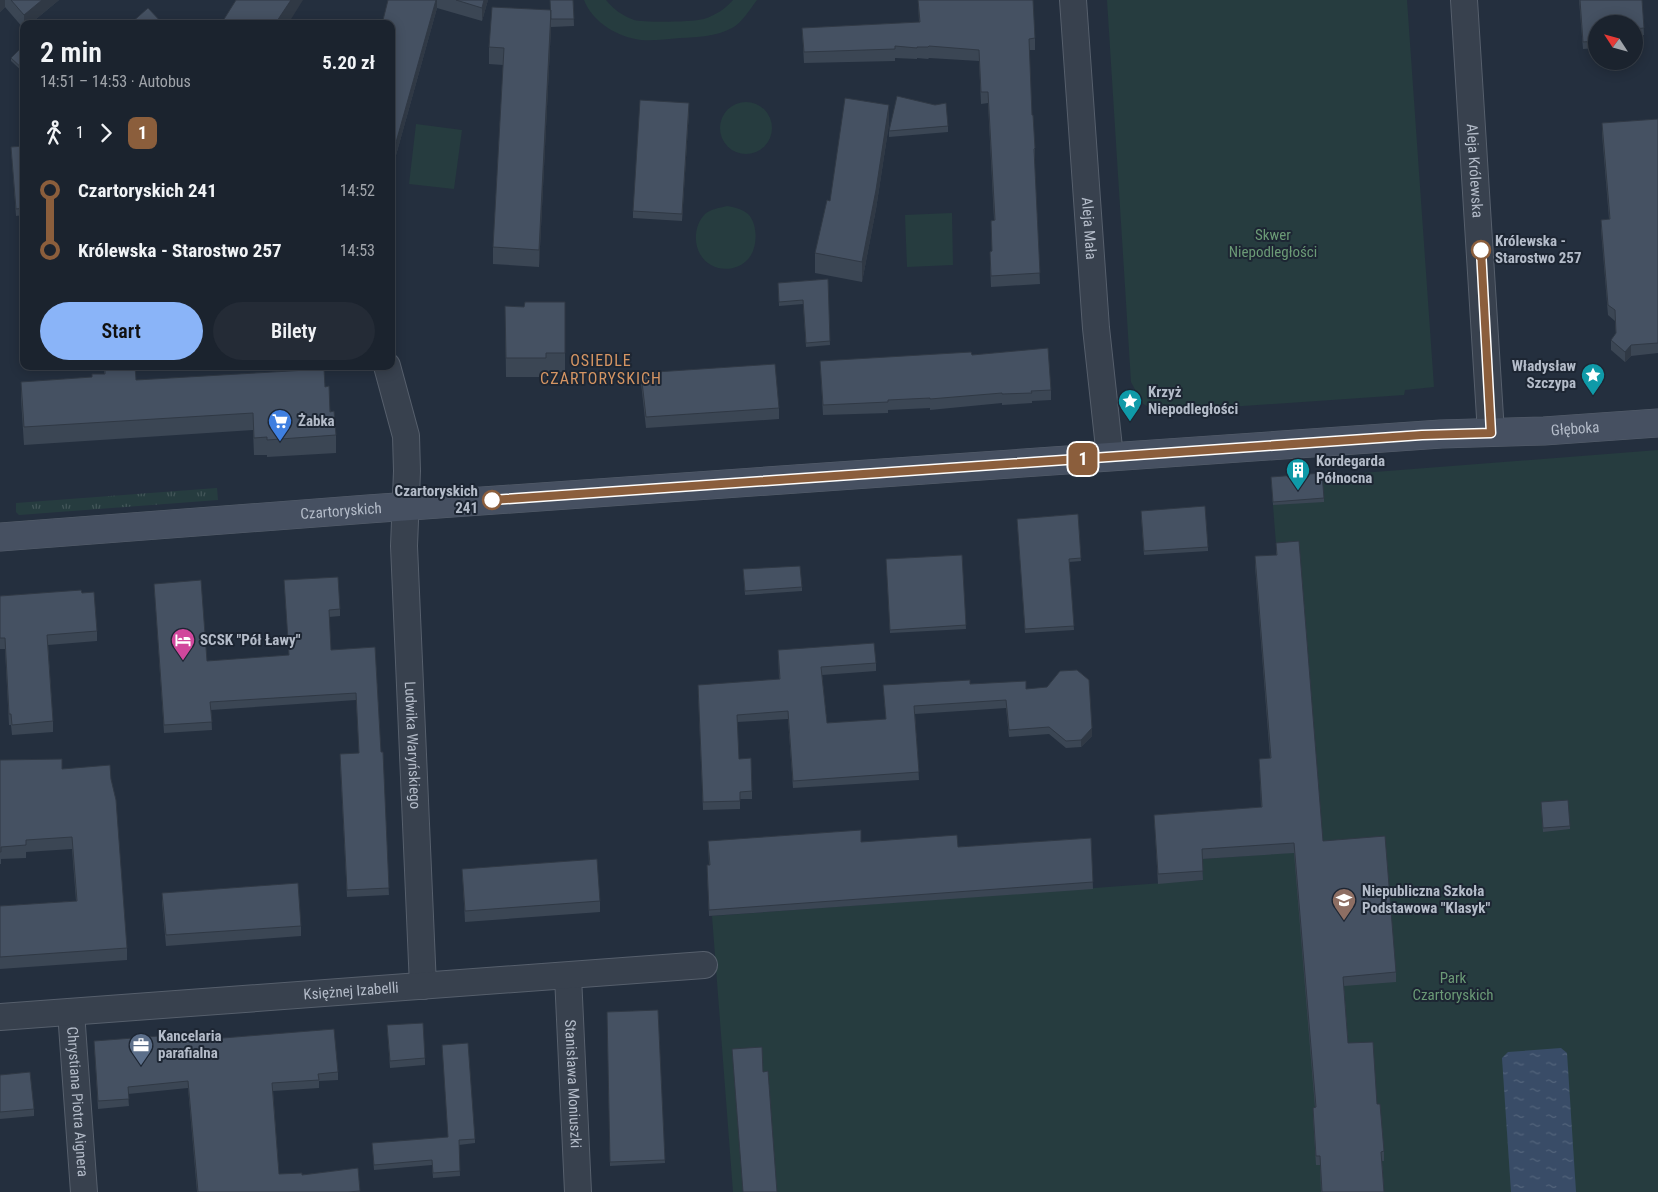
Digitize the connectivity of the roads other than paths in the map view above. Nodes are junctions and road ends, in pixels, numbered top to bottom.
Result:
1 (1074, 0) edge
2 (1464, 0) edge
3 (388, 370) edge
4 (1658, 423) edge
5 (1491, 433) junction
6 (1110, 456) junction
7 (405, 506) junction
8 (0, 537) edge
9 (704, 965) dead end
10 (568, 976) junction
11 (423, 986) junction
12 (71, 1012) junction
13 (0, 1017) edge
14 (84, 1192) edge
15 (578, 1192) edge

1 - 6 street, Aleja Mała
2 - 5 street, Aleja Królewska
3 - 7 street, Ludwika Waryńskiego
4 - 5 main road, Głęboka
5 - 6 main road, Czartoryskich
6 - 7 main road, Czartoryskich
7 - 8 main road, Czartoryskich
7 - 11 street, Ludwika Waryńskiego
9 - 10 street, Księżnej Izabelli
10 - 11 street, Księżnej Izabelli
10 - 15 street, Stanisława Moniuszki
11 - 12 street, Księżnej Izabelli
12 - 13 street, Księżnej Izabelli
12 - 14 street, Chrystiana Piotra Aignera

